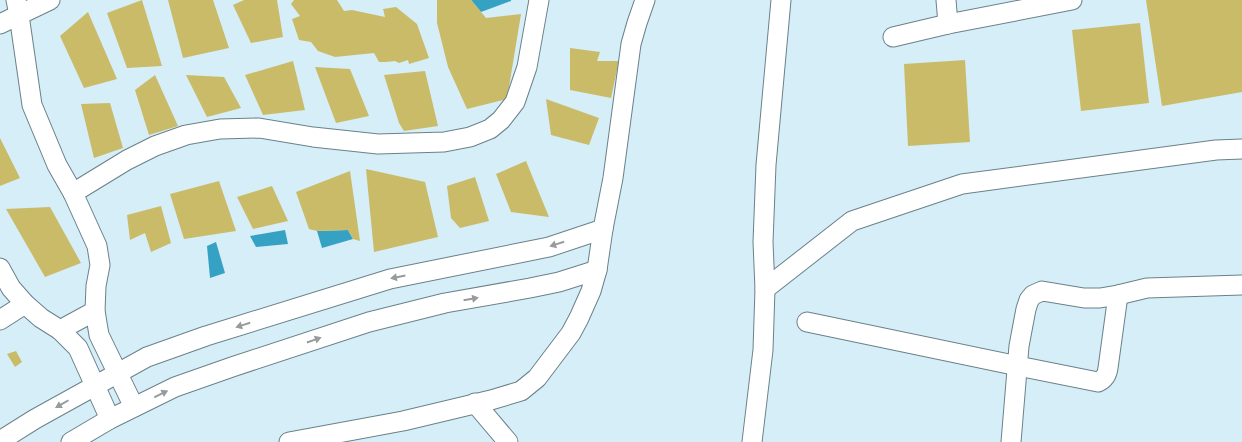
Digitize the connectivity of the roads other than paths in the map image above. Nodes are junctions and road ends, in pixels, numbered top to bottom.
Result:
1 (50, 0) edge
2 (539, 0) edge
3 (645, 0) edge
4 (781, 0) edge
5 (946, 0) edge
6 (1072, 0) edge
7 (18, 7) edge
8 (0, 24) edge
9 (948, 24) junction
10 (893, 37) dead end
11 (1242, 149) edge
12 (73, 193) junction
13 (603, 229) junction
14 (0, 268) edge
15 (597, 270) junction
16 (1242, 284) edge
17 (765, 288) junction
18 (1118, 295) junction
19 (25, 304) junction
20 (95, 311) junction
21 (0, 320) edge
22 (807, 322) dead end
23 (60, 330) junction
24 (1018, 366) junction
25 (118, 374) junction
26 (95, 386) junction
27 (475, 403) junction
28 (134, 407) junction
29 (110, 419) junction
30 (382, 433) edge
31 (0, 441) edge
32 (753, 441) edge
33 (71, 442) edge
34 (289, 442) edge
35 (508, 442) edge
36 (1012, 442) edge

1 - 7 street
2 - 12 street
3 - 13 street
4 - 17 street
5 - 9 street
6 - 9 street
7 - 8 street
7 - 12 street
9 - 10 street
11 - 17 street
12 - 20 street
13 - 15 street
13 -> 25 street
14 - 19 street
15 - 27 street
28 -> 15 street
16 - 18 street
17 - 32 street
18 - 24 street
18 - 24 street
19 - 21 street
19 - 23 street
20 - 23 street
20 - 25 street
22 - 24 street
23 - 26 street
24 - 36 street
25 - 26 street
25 - 28 street
26 - 29 street
26 -> 31 street
27 - 30 street
27 - 35 street
28 - 29 street
29 - 33 street
30 - 34 street

